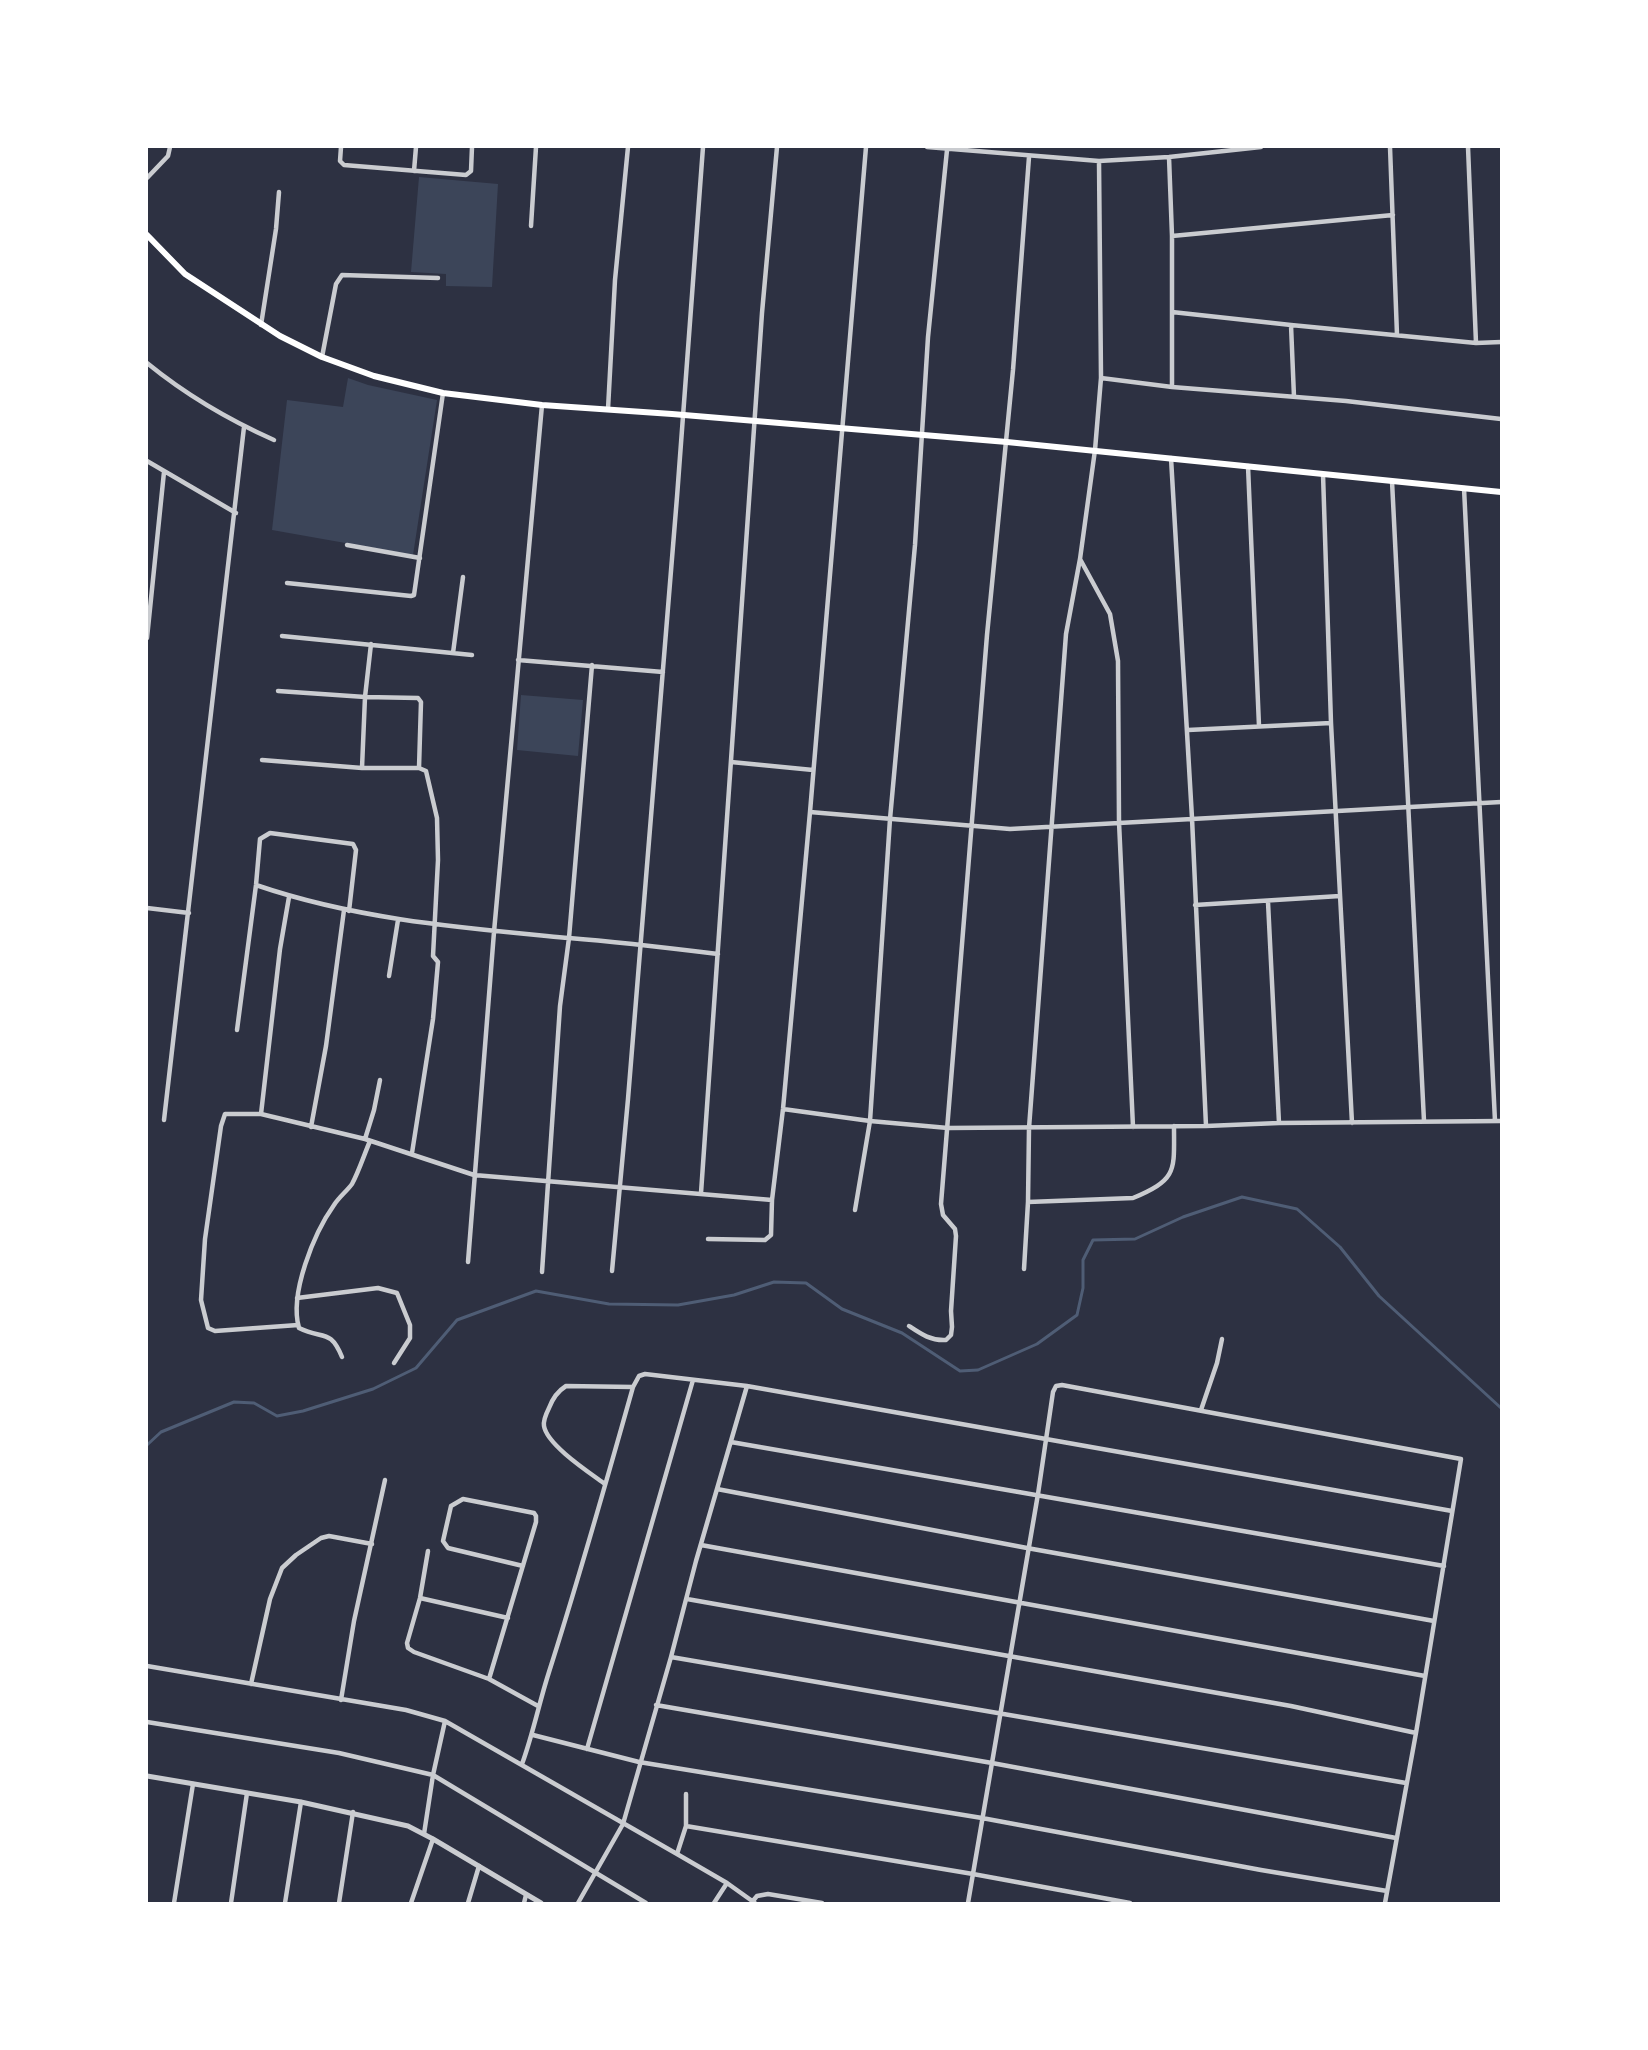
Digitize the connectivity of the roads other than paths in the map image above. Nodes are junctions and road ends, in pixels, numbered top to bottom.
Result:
1 (170, 147) edge
2 (341, 147) edge
3 (416, 147) edge
4 (472, 147) edge
5 (536, 147) edge
6 (628, 147) edge
7 (704, 147) edge
8 (777, 147) edge
9 (866, 147) edge
10 (927, 147) edge
11 (1261, 147) edge
12 (1390, 147) edge
13 (1468, 147) edge
14 (947, 150) junction
15 (1029, 157) junction
16 (1169, 157) junction
17 (1099, 161) junction
18 (414, 171) junction
19 (147, 178) edge
20 (279, 192) dead end
21 (1393, 215) junction
22 (531, 226) dead end
23 (147, 235) edge
24 (1172, 236) junction
25 (438, 278) dead end
26 (1172, 312) junction
27 (261, 325) junction
28 (1291, 326) junction
29 (1397, 335) junction
30 (1501, 342) edge
31 (1476, 343) junction
32 (322, 357) junction
33 (147, 363) edge
34 (1101, 378) junction
35 (1172, 387) junction
36 (443, 393) junction
37 (1294, 398) junction
38 (542, 405) junction
39 (608, 409) junction
40 (683, 415) junction
41 (1501, 419) edge
42 (755, 422) junction
43 (244, 427) junction
44 (842, 428) junction
45 (923, 435) junction
46 (274, 440) dead end
47 (1007, 442) junction
48 (1095, 450) junction
49 (1171, 458) junction
50 (147, 461) edge
51 (1248, 466) junction
52 (165, 472) junction
53 (1323, 474) junction
54 (1392, 481) junction
55 (1464, 488) junction
56 (1501, 492) edge
57 (236, 513) junction
58 (347, 545) dead end
59 (420, 558) junction
60 (1080, 559) junction
61 (463, 577) dead end
62 (287, 583) dead end
63 (282, 636) dead end
64 (147, 638) edge
65 (371, 644) junction
66 (453, 653) junction
67 (472, 655) dead end
68 (518, 660) junction
69 (592, 665) junction
70 (663, 672) junction
71 (278, 691) dead end
72 (365, 698) junction
73 (1331, 723) junction
74 (1259, 726) junction
75 (1188, 730) junction
76 (262, 760) dead end
77 (731, 762) junction
78 (362, 768) junction
79 (419, 768) junction
80 (813, 770) junction
81 (1501, 802) edge
82 (1480, 803) junction
83 (1408, 807) junction
84 (810, 812) junction
85 (1335, 812) junction
86 (1192, 818) junction
87 (890, 819) junction
88 (1119, 822) junction
89 (973, 827) junction
90 (1050, 828) junction
91 (256, 885) junction
92 (1340, 896) junction
93 (290, 897) junction
94 (1268, 902) junction
95 (1195, 906) junction
96 (147, 908) edge
97 (346, 910) junction
98 (189, 913) junction
99 (398, 920) junction
100 (435, 924) junction
101 (494, 932) junction
102 (569, 938) junction
103 (640, 945) junction
104 (718, 954) junction
105 (389, 976) dead end
106 (237, 1030) dead end
107 (380, 1080) dead end
108 (783, 1109) junction
109 (261, 1114) junction
110 (164, 1120) dead end
111 (870, 1121) junction
112 (1424, 1121) junction
113 (1498, 1121) edge
114 (1279, 1123) junction
115 (1352, 1123) junction
116 (1174, 1126) junction
117 (1206, 1126) junction
118 (311, 1127) junction
119 (1133, 1127) junction
120 (948, 1128) junction
121 (1029, 1128) junction
122 (368, 1140) junction
123 (412, 1153) junction
124 (474, 1175) junction
125 (549, 1181) junction
126 (621, 1188) junction
127 (701, 1193) junction
128 (772, 1200) junction
129 (1028, 1202) junction
130 (855, 1210) dead end
131 (708, 1239) dead end
132 (468, 1262) dead end
133 (1024, 1269) dead end
134 (612, 1271) dead end
135 (542, 1272) dead end
136 (297, 1298) junction
137 (298, 1325) junction
138 (909, 1326) dead end
139 (1222, 1339) dead end
140 (342, 1357) dead end
141 (394, 1364) dead end
142 (693, 1380) junction
143 (747, 1386) junction
144 (633, 1387) junction
145 (1201, 1410) junction
146 (1046, 1440) junction
147 (731, 1442) junction
148 (385, 1480) dead end
149 (605, 1484) junction
150 (717, 1489) junction
151 (1038, 1494) junction
152 (1452, 1511) junction
153 (372, 1544) junction
154 (701, 1545) junction
155 (1028, 1548) junction
156 (428, 1551) dead end
157 (523, 1566) junction
158 (1444, 1566) junction
159 (420, 1598) junction
160 (687, 1599) junction
161 (1019, 1602) junction
162 (508, 1618) junction
163 (1434, 1621) junction
164 (1009, 1655) junction
165 (671, 1657) junction
166 (147, 1666) edge
167 (1425, 1676) junction
168 (489, 1679) junction
169 (250, 1684) junction
170 (341, 1700) junction
171 (656, 1705) junction
172 (538, 1706) junction
173 (1000, 1712) junction
174 (445, 1721) junction
175 (147, 1722) edge
176 (1416, 1733) junction
177 (533, 1735) junction
178 (587, 1749) junction
179 (639, 1762) junction
180 (992, 1763) junction
181 (522, 1764) junction
182 (147, 1776) edge
183 (433, 1776) junction
184 (1407, 1783) junction
185 (193, 1784) junction
186 (248, 1793) junction
187 (686, 1794) dead end
188 (301, 1802) junction
189 (353, 1812) junction
190 (982, 1818) junction
191 (623, 1824) junction
192 (686, 1826) junction
193 (424, 1834) junction
194 (1396, 1838) junction
195 (434, 1839) junction
196 (677, 1854) junction
197 (479, 1866) junction
198 (595, 1874) junction
199 (973, 1874) junction
200 (727, 1883) junction
201 (1387, 1891) junction
202 (526, 1895) junction
203 (753, 1902) edge
204 (174, 1903) edge
205 (231, 1903) edge
206 (285, 1903) edge
207 (339, 1903) edge
208 (411, 1903) edge
209 (468, 1903) edge
210 (524, 1903) edge
211 (541, 1903) edge
212 (578, 1903) edge
213 (646, 1903) edge
214 (714, 1903) edge
215 (822, 1903) edge
216 (968, 1903) edge
217 (1130, 1903) edge
218 (1385, 1903) edge

1 - 19 street
2 - 18 street
3 - 18 street
4 - 18 street
5 - 22 street
6 - 39 street
7 - 40 street
8 - 42 street
9 - 44 street
10 - 14 street
11 - 16 street
12 - 21 street
13 - 31 street
14 - 15 street
14 - 45 street
15 - 17 street
15 - 47 street
16 - 17 street
16 - 24 street
17 - 34 street
20 - 27 street
21 - 24 street
21 - 29 street
23 - 27 main road
24 - 26 street
25 - 32 street
26 - 28 street
26 - 35 street
27 - 32 main road
28 - 29 street
28 - 37 street
29 - 31 street
30 - 31 street
32 - 36 main road
33 - 43 street
34 - 35 street
34 - 48 street
35 - 37 street
36 - 38 main road
36 - 59 street
37 - 41 street
38 - 39 main road
38 - 68 street
39 - 40 main road
40 - 42 main road
40 - 70 street
42 - 44 main road
42 - 77 street
43 - 46 street
43 - 57 street
44 - 45 main road
44 - 80 street
45 - 47 main road
45 - 87 street
47 - 48 main road
47 - 89 street
48 - 49 main road
48 - 60 street
49 - 51 main road
49 - 75 street
50 - 52 street
51 - 53 main road
51 - 74 street
52 - 57 street
52 - 64 street
53 - 54 main road
53 - 73 street
54 - 55 main road
54 - 83 street
55 - 56 main road
55 - 82 street
57 - 98 street
58 - 59 street
59 - 62 street
60 - 88 street
60 - 90 street
61 - 66 street
63 - 65 street
65 - 66 street
65 - 72 street
66 - 67 street
68 - 69 street
68 - 101 street
69 - 70 street
69 - 102 street
70 - 103 street
71 - 72 street
72 - 78 street
72 - 79 street
73 - 74 street
73 - 85 street
74 - 75 street
75 - 86 street
76 - 78 street
77 - 80 street
77 - 104 street
78 - 79 street
79 - 100 street
80 - 84 street
81 - 82 street
82 - 83 street
82 - 113 street
83 - 85 street
83 - 112 street
84 - 87 street
84 - 108 street
85 - 86 street
85 - 92 street
86 - 88 street
86 - 95 street
87 - 89 street
87 - 111 street
88 - 90 street
88 - 119 street
89 - 90 street
89 - 120 street
90 - 121 street
91 - 93 street
91 - 97 street
91 - 106 street
92 - 94 street
92 - 115 street
93 - 97 street
93 - 109 street
94 - 95 street
94 - 114 street
95 - 117 street
96 - 98 street
97 - 99 street
97 - 118 street
98 - 110 street
99 - 100 street
99 - 105 street
100 - 101 street
100 - 123 street
101 - 102 street
101 - 124 street
102 - 103 street
102 - 125 street
103 - 104 street
103 - 126 street
104 - 127 street
107 - 122 street
108 - 111 street
108 - 128 street
109 - 118 street
109 - 137 street
111 - 120 street
111 - 130 street
112 - 113 street
112 - 115 street
114 - 115 street
114 - 117 street
116 - 117 street
116 - 119 street
116 - 129 street
118 - 122 street
119 - 121 street
120 - 121 street
120 - 138 street
121 - 129 street
122 - 123 street
122 - 136 street
123 - 124 street
124 - 125 street
124 - 132 street
125 - 126 street
125 - 135 street
126 - 127 street
126 - 134 street
127 - 128 street
128 - 131 street
129 - 133 street
136 - 137 street
136 - 141 street
137 - 140 street
139 - 145 street
142 - 143 street
142 - 144 street
142 - 178 street
143 - 146 street
143 - 147 street
144 - 149 street
144 - 149 street
145 - 146 street
145 - 152 street
146 - 151 street
146 - 152 street
147 - 150 street
147 - 151 street
148 - 153 street
149 - 172 street
150 - 154 street
150 - 155 street
151 - 155 street
151 - 158 street
152 - 158 street
153 - 169 street
153 - 170 street
154 - 160 street
154 - 161 street
155 - 161 street
155 - 163 street
156 - 159 street
157 - 157 street
157 - 162 street
158 - 163 street
159 - 162 street
159 - 168 street
160 - 164 street
160 - 165 street
161 - 164 street
161 - 167 street
162 - 168 street
163 - 167 street
164 - 173 street
164 - 176 street
165 - 171 street
165 - 173 street
166 - 169 street
167 - 176 street
168 - 172 street
169 - 170 street
170 - 174 street
171 - 179 street
171 - 180 street
172 - 177 street
173 - 180 street
173 - 184 street
174 - 181 street
174 - 183 street
175 - 183 street
176 - 184 street
177 - 178 street
177 - 181 street
178 - 179 street
179 - 190 street
179 - 191 street
180 - 190 street
180 - 194 street
181 - 191 street
182 - 185 street
183 - 193 street
183 - 198 street
184 - 194 street
185 - 186 street
185 - 204 street
186 - 188 street
186 - 205 street
187 - 192 street
188 - 189 street
188 - 206 street
189 - 193 street
189 - 207 street
190 - 199 street
190 - 201 street
191 - 196 street
191 - 198 street
192 - 196 street
192 - 199 street
193 - 195 street
194 - 201 street
195 - 197 street
195 - 208 street
196 - 200 street
197 - 202 street
197 - 209 street
198 - 212 street
198 - 213 street
199 - 216 street
199 - 217 street
200 - 203 street
200 - 214 street
201 - 218 street
202 - 210 street
202 - 211 street
203 - 215 street

